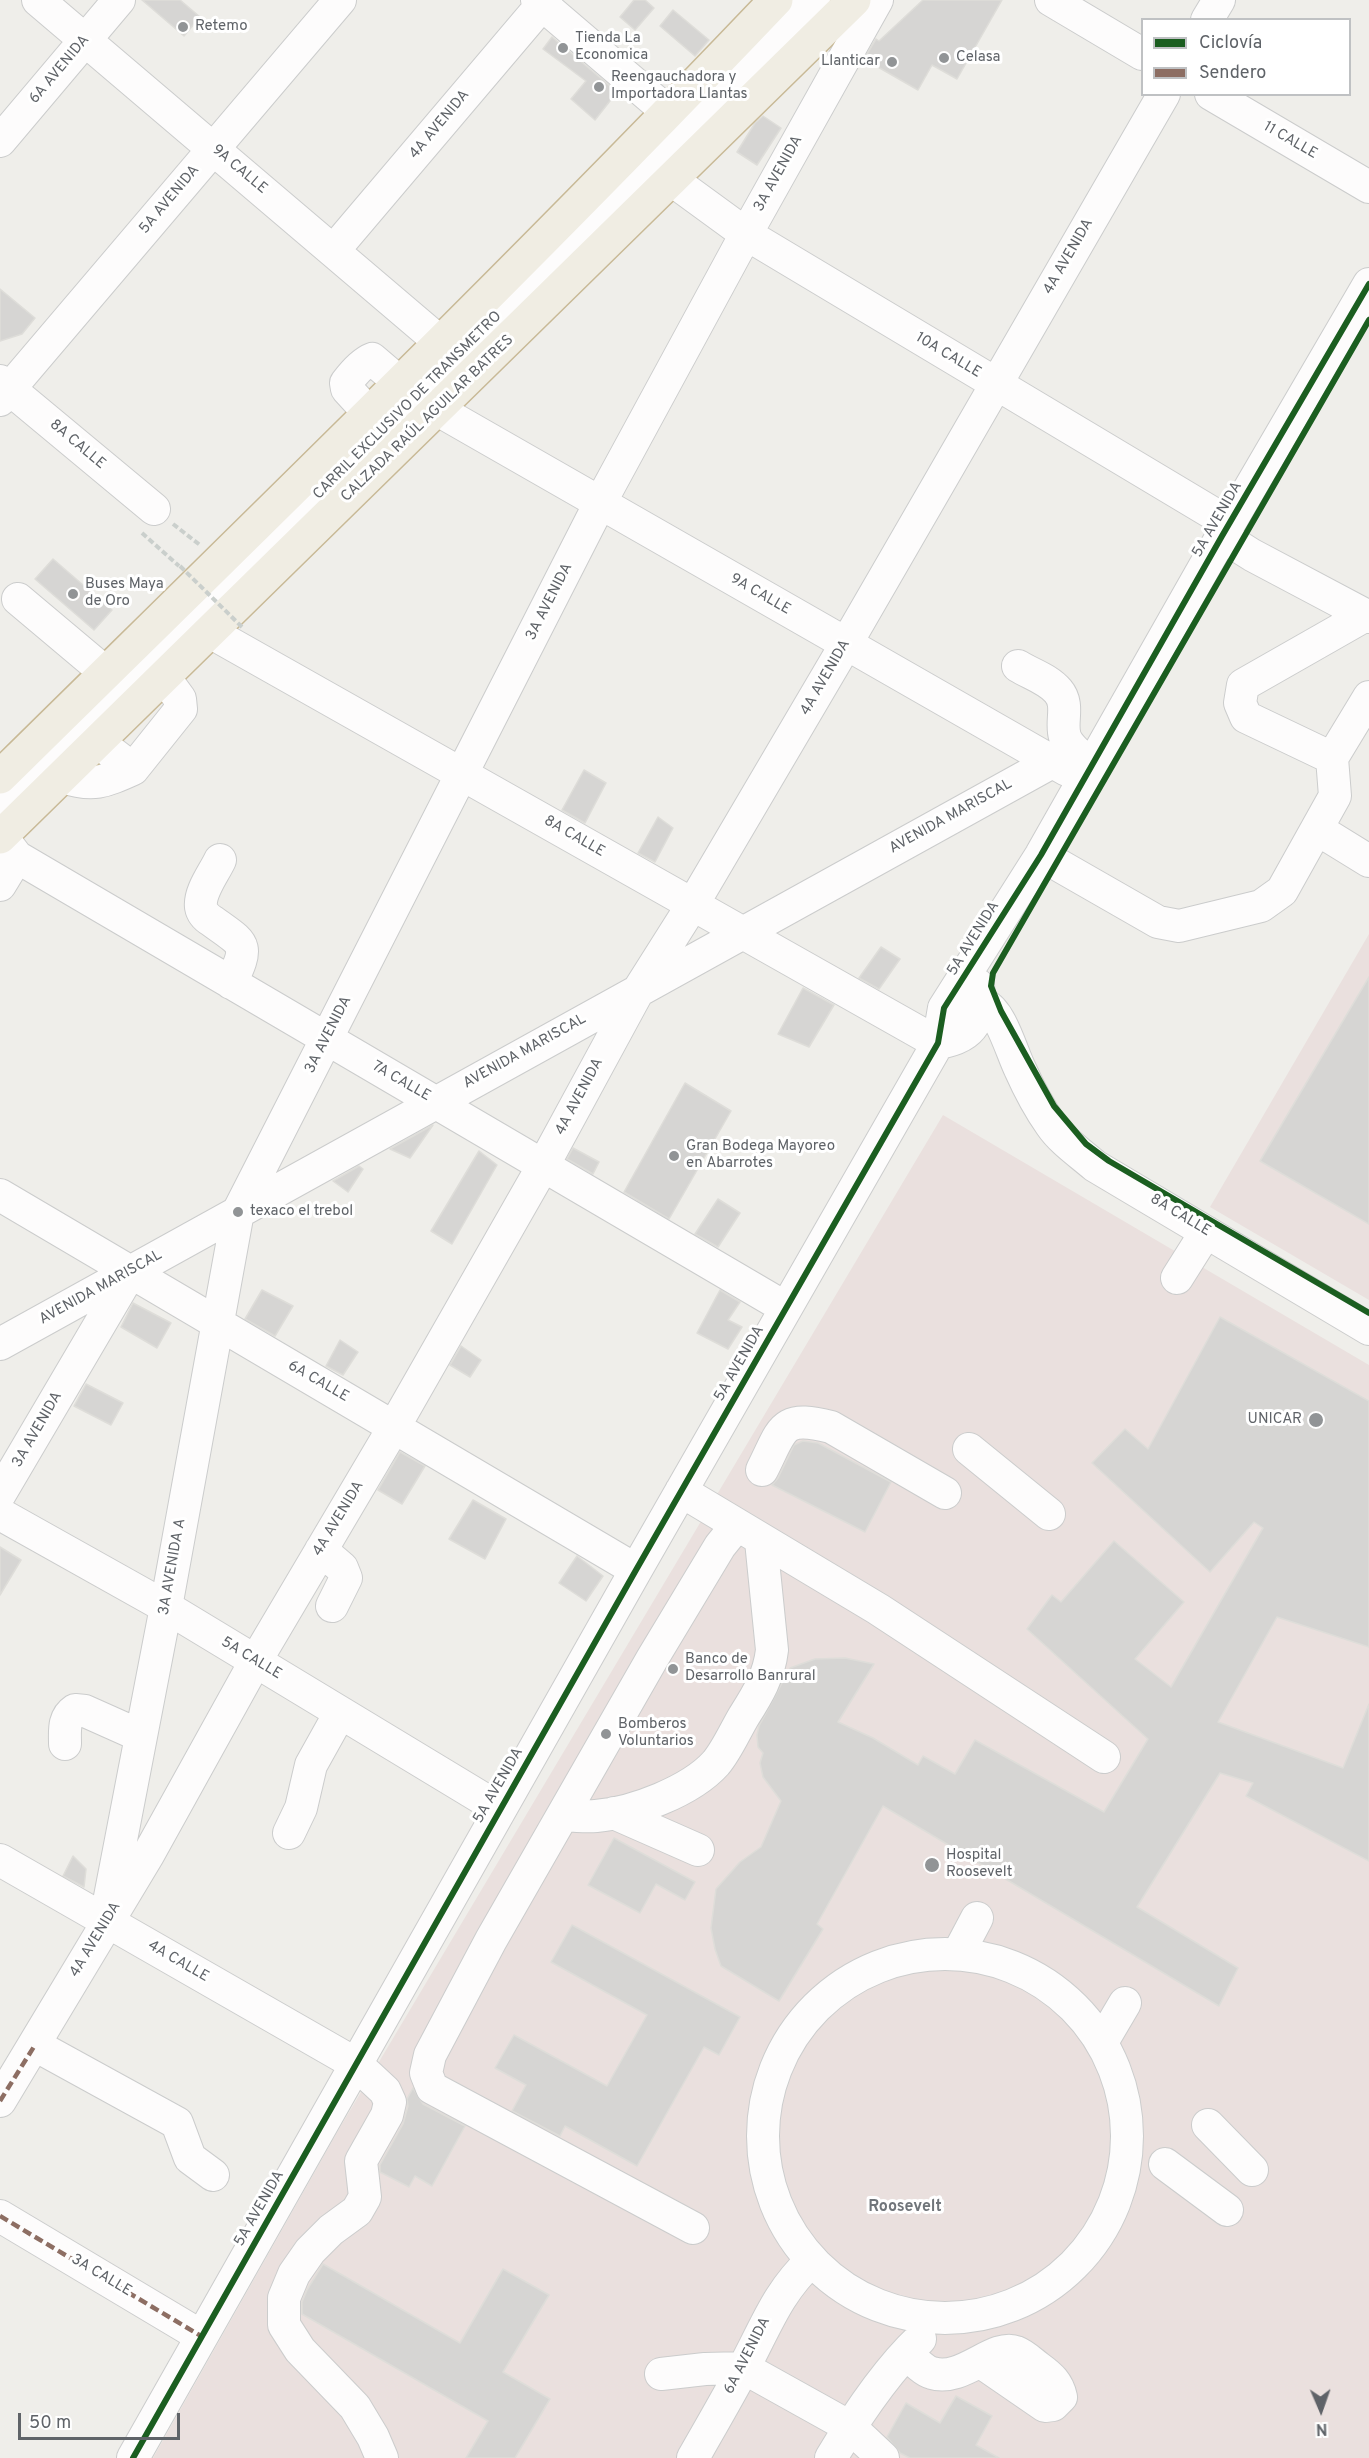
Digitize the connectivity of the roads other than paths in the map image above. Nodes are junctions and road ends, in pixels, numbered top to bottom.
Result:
1 (38, 0) edge
2 (119, 0) edge
3 (340, 0) edge
4 (776, 0) edge
5 (814, 0) edge
6 (854, 0) edge
7 (877, 0) edge
8 (1051, 0) edge
9 (1218, 0) edge
10 (542, 2) edge
11 (1208, 18) edge
12 (85, 40) junction
13 (1141, 53) edge
14 (1163, 96) edge
15 (1215, 96) edge
16 (669, 113) junction
17 (0, 141) edge
18 (213, 148) junction
19 (672, 180) junction
20 (1369, 187) edge
21 (746, 234) junction
22 (334, 250) junction
23 (1369, 284) edge
24 (440, 342) junction
25 (996, 385) junction
26 (3, 390) edge
27 (438, 410) junction
28 (600, 503) junction
29 (146, 519) road end
30 (1226, 530) junction
31 (18, 599) dead end
32 (1367, 616) edge
33 (226, 629) junction
34 (846, 644) junction
35 (1018, 666) dead end
36 (106, 673) junction
37 (164, 677) junction
38 (1369, 697) edge
39 (98, 742) junction
40 (1332, 758) junction
41 (1052, 762) junction
42 (133, 770) junction
43 (1087, 772) junction
44 (464, 774) junction
45 (0, 777) edge
46 (63, 777) junction
47 (0, 811) edge
48 (1317, 829) junction
49 (6, 843) edge
50 (1041, 855) junction
51 (220, 860) dead end
52 (1369, 861) edge
53 (0, 885) edge
54 (693, 904) junction
55 (743, 932) junction
56 (975, 960) junction
57 (231, 983) junction
58 (638, 991) junction
59 (980, 1003) junction
60 (944, 1008) junction
61 (327, 1039) junction
62 (950, 1040) junction
63 (1021, 1071) junction
64 (435, 1102) junction
65 (543, 1166) junction
66 (0, 1196) edge
67 (238, 1212) junction
68 (1206, 1232) junction
69 (130, 1272) junction
70 (1177, 1278) dead end
71 (786, 1308) junction
72 (218, 1323) junction
73 (1369, 1329) edge
74 (0, 1344) edge
75 (394, 1427) junction
76 (969, 1449) dead end
77 (762, 1470) dead end
78 (681, 1491) junction
79 (945, 1492) dead end
80 (0, 1494) edge
81 (0, 1514) edge
82 (1049, 1514) dead end
83 (749, 1533) junction
84 (321, 1550) junction
85 (636, 1570) junction
86 (332, 1606) dead end
87 (166, 1607) junction
88 (255, 1662) junction
89 (340, 1713) junction
90 (141, 1736) junction
91 (65, 1744) dead end
92 (1104, 1757) dead end
93 (500, 1809) junction
94 (614, 1813) junction
95 (564, 1815) junction
96 (289, 1833) dead end
97 (698, 1850) dead end
98 (0, 1860) edge
99 (977, 1918) dead end
100 (106, 1921) junction
101 (958, 1954) junction
102 (1125, 2002) dead end
103 (1102, 2042) junction
104 (35, 2044) junction
105 (356, 2064) junction
106 (0, 2101) edge
107 (1208, 2125) dead end
108 (1165, 2164) dead end
109 (1252, 2170) dead end
110 (213, 2175) dead end
111 (1227, 2210) dead end
112 (0, 2216) edge
113 (693, 2228) dead end
114 (812, 2260) junction
115 (976, 2315) junction
116 (201, 2336) junction
117 (907, 2353) junction
118 (981, 2362) dead end
119 (744, 2368) junction
120 (661, 2374) dead end
121 (850, 2427) junction
122 (133, 2458) edge
123 (381, 2458) edge
124 (693, 2458) edge
125 (831, 2458) edge
126 (884, 2458) edge

1 - 12 street, 9A CALLE
2 - 12 street, 6A AVENIDA
3 - 18 street, 5A AVENIDA
4 - 16 highway
5 - 47 street, CARRIL EXCLUSIVO DE TRANSMETRO
6 - 19 highway, CALZADA RAÚL AGUILAR BATRES
7 - 21 street, 3A AVENIDA
8 - 13 street
9 - 11 street
10 - 16 street
10 - 22 street, 4A AVENIDA
12 - 17 street, 6A AVENIDA
12 - 18 street, 9A CALLE
14 - 25 street, 4A AVENIDA
15 - 20 street, 11 CALLE
16 - 24 highway
18 - 22 street, 9A CALLE
18 - 26 street, 5A AVENIDA
19 - 21 street, 10A CALLE
19 - 27 highway, CALZADA RAÚL AGUILAR BATRES
21 - 25 street, 10A CALLE
21 - 28 street, 3A AVENIDA
22 - 24 street, 9A CALLE
23 - 30 street, 5A AVENIDA
24 - 36 highway
25 - 30 street, 10A CALLE
25 - 34 street, 4A AVENIDA
26 - 29 street, 8A CALLE
27 - 28 street, 9A CALLE
27 - 33 highway, CALZADA RAÚL AGUILAR BATRES
28 - 34 street, 9A CALLE
28 - 44 street, 3A AVENIDA
30 - 32 street, 10A CALLE
30 - 43 street, 5A AVENIDA
31 - 36 street
32 - 40 street
33 - 37 highway, CALZADA RAÚL AGUILAR BATRES
33 - 44 street, 8A CALLE
34 - 41 street, 9A CALLE
34 - 54 street, 4A AVENIDA
35 - 43 street
36 - 45 highway
37 - 39 highway, CALZADA RAÚL AGUILAR BATRES
37 - 42 street
38 - 40 street
39 - 42 street
39 - 46 highway, CALZADA RAÚL AGUILAR BATRES
40 - 48 street
41 - 43 street, 9A CALLE
41 - 55 street, AVENIDA MARISCAL
42 - 46 street
43 - 50 street, 5A AVENIDA
44 - 54 street, 8A CALLE
44 - 61 street, 3A AVENIDA
46 - 49 highway, CALZADA RAÚL AGUILAR BATRES
48 - 50 street
48 - 52 street
49 - 53 street
49 - 57 street, 7A CALLE
50 - 56 street, 5A AVENIDA
51 - 57 street
54 - 55 street, 8A CALLE
54 - 58 street, 4A AVENIDA
55 - 58 street, AVENIDA MARISCAL
55 - 62 street, 8A CALLE
56 - 59 street, 5A AVENIDA
56 - 60 street, 5A AVENIDA
57 - 61 street, 7A CALLE
58 - 64 street, AVENIDA MARISCAL
58 - 65 street, 4A AVENIDA
59 - 60 street
59 - 62 street, 5A AVENIDA
59 - 63 street, 8A CALLE
60 - 62 street, 5A AVENIDA
61 - 64 street, 7A CALLE
61 - 67 street, 3A AVENIDA
62 - 63 street, 8A CALLE
62 - 71 street, 5A AVENIDA
63 - 68 street, 8A CALLE
64 - 65 street, 7A CALLE
64 - 67 street, AVENIDA MARISCAL
65 - 71 street, 7A CALLE
65 - 75 street, 4A AVENIDA
66 - 69 street, 6A CALLE
67 - 69 street, AVENIDA MARISCAL
67 - 72 street, 3A AVENIDA A
68 - 70 street
68 - 73 street, 8A CALLE
69 - 72 street, 6A CALLE
69 - 74 street, AVENIDA MARISCAL
69 - 80 street, 3A AVENIDA
71 - 78 street, 5A AVENIDA
72 - 75 street, 6A CALLE
72 - 87 street, 3A AVENIDA A
75 - 84 street, 4A AVENIDA
75 - 85 street, 6A CALLE
76 - 82 street
77 - 79 street
78 - 83 street
78 - 85 street, 5A AVENIDA
81 - 87 street, 5A CALLE
83 - 92 street
83 - 94 street
83 - 95 street
84 - 86 street
84 - 88 street, 4A AVENIDA
85 - 93 street, 5A AVENIDA
87 - 88 street, 5A CALLE
87 - 90 street, 3A AVENIDA A
88 - 89 street, 5A CALLE
88 - 100 street, 4A AVENIDA
89 - 93 street, 5A CALLE
89 - 96 street
90 - 91 street
90 - 100 street, 3A AVENIDA A
93 - 105 street, 5A AVENIDA
94 - 95 street
94 - 97 street
95 - 113 street
98 - 100 street, 4A CALLE
99 - 101 street
100 - 104 street, 4A AVENIDA
100 - 105 street, 4A CALLE
101 - 103 street
101 - 114 street
102 - 103 street
103 - 115 street
104 - 106 street, 4A AVENIDA
104 - 110 street
105 - 116 street, 5A AVENIDA
105 - 123 street, 4A CALLE
107 - 109 street
108 - 111 street
112 - 116 street, 3A CALLE
114 - 115 street
114 - 119 street, 6A AVENIDA
115 - 117 street
116 - 122 street, 5A AVENIDA
117 - 118 street
117 - 121 street
119 - 120 street
119 - 121 street
119 - 124 street, 6A AVENIDA
121 - 125 street
121 - 126 street

